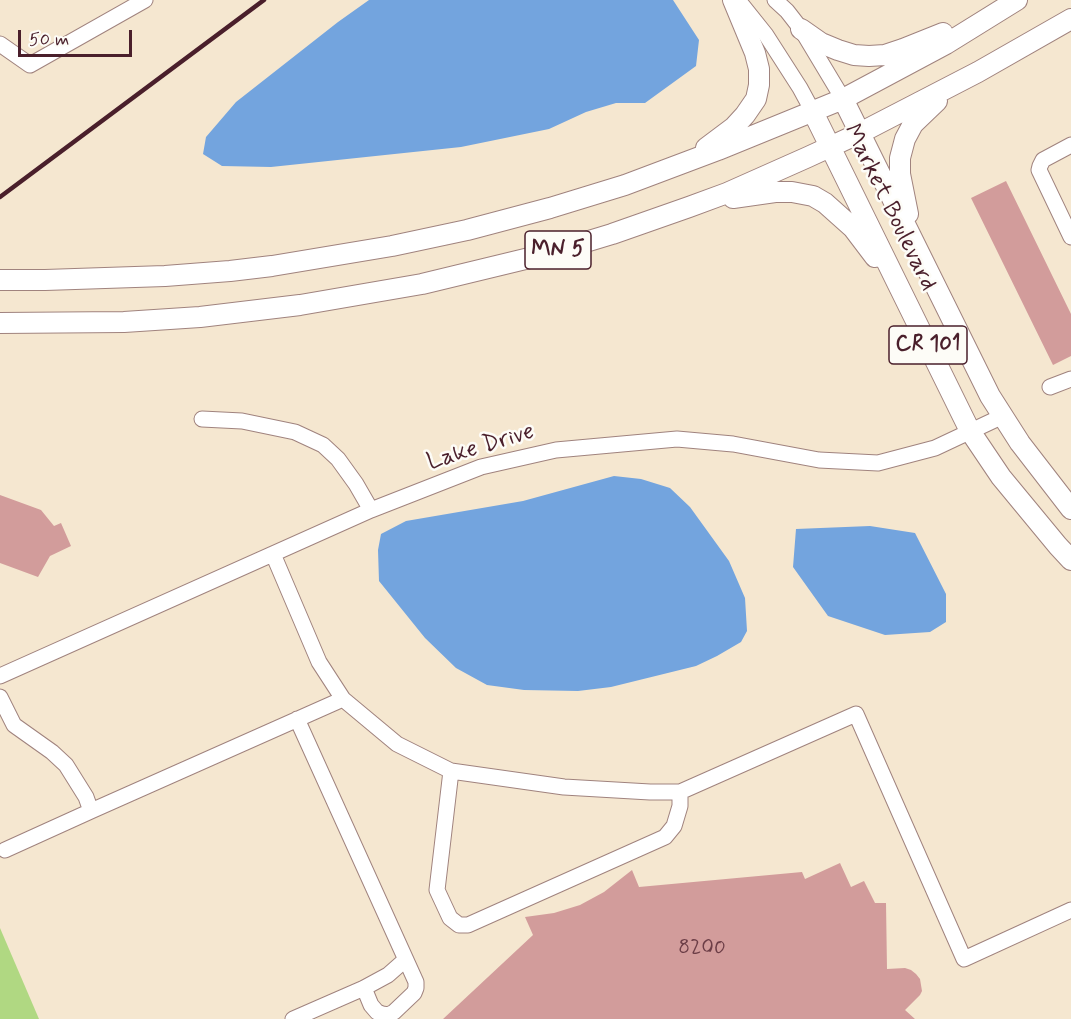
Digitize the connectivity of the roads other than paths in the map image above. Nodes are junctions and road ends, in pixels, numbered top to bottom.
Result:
1 (145, 0) edge
2 (735, 0) edge
3 (775, 0) edge
4 (1011, 3) edge
5 (1071, 19) edge
6 (801, 29) junction
7 (0, 44) edge
8 (978, 72) junction
9 (843, 99) junction
10 (813, 112) junction
11 (860, 133) junction
12 (1071, 145) edge
13 (830, 147) junction
14 (667, 169) junction
15 (689, 207) junction
16 (1071, 237) edge
17 (917, 249) junction
18 (0, 280) edge
19 (899, 285) junction
20 (0, 323) edge
21 (1071, 380) edge
22 (1050, 387) dead end
23 (1003, 416) junction
24 (202, 419) dead end
25 (970, 431) junction
26 (1071, 508) edge
27 (370, 510) junction
28 (273, 554) junction
29 (1071, 560) edge
30 (0, 676) edge
31 (0, 697) edge
32 (343, 699) junction
33 (297, 719) junction
34 (451, 771) junction
35 (680, 792) junction
36 (91, 811) junction
37 (5, 850) dead end
38 (1071, 910) edge
39 (405, 960) junction
40 (364, 988) junction
41 (293, 1019) edge

1 - 7 street
2 - 10 street, Market Boulevard
2 - 14 main road
3 - 6 street, Market Boulevard
4 - 6 main road
4 - 9 main road, MN 5
5 - 8 main road, MN 5
6 - 9 street, Market Boulevard
8 - 11 main road, MN 5
8 - 17 main road
9 - 10 main road, MN 5
9 - 11 main road, Market Boulevard / CR 101
10 - 13 main road, Market Boulevard / CR 101
10 - 14 main road, MN 5
11 - 13 main road, MN 5
11 - 17 main road, Market Boulevard / CR 101
12 - 16 street
13 - 15 main road, MN 5
13 - 19 main road, Market Boulevard / CR 101
14 - 18 main road, MN 5
15 - 19 main road
15 - 20 main road, MN 5
17 - 23 main road, Market Boulevard / CR 101
19 - 25 main road, Market Boulevard / CR 101
21 - 22 street
23 - 25 street, Lake Drive
23 - 26 main road, Market Boulevard / CR 101
24 - 27 street
25 - 27 street, Lake Drive
25 - 29 main road, Market Boulevard / CR 101
27 - 28 street, Lake Drive
28 - 30 street, Lake Drive
28 - 32 street
31 - 36 street
32 - 33 street
32 - 34 street
33 - 36 street
33 - 39 street
34 - 35 street
34 - 35 street
35 - 38 street
36 - 37 street
39 - 40 street
39 - 40 street
40 - 41 street

